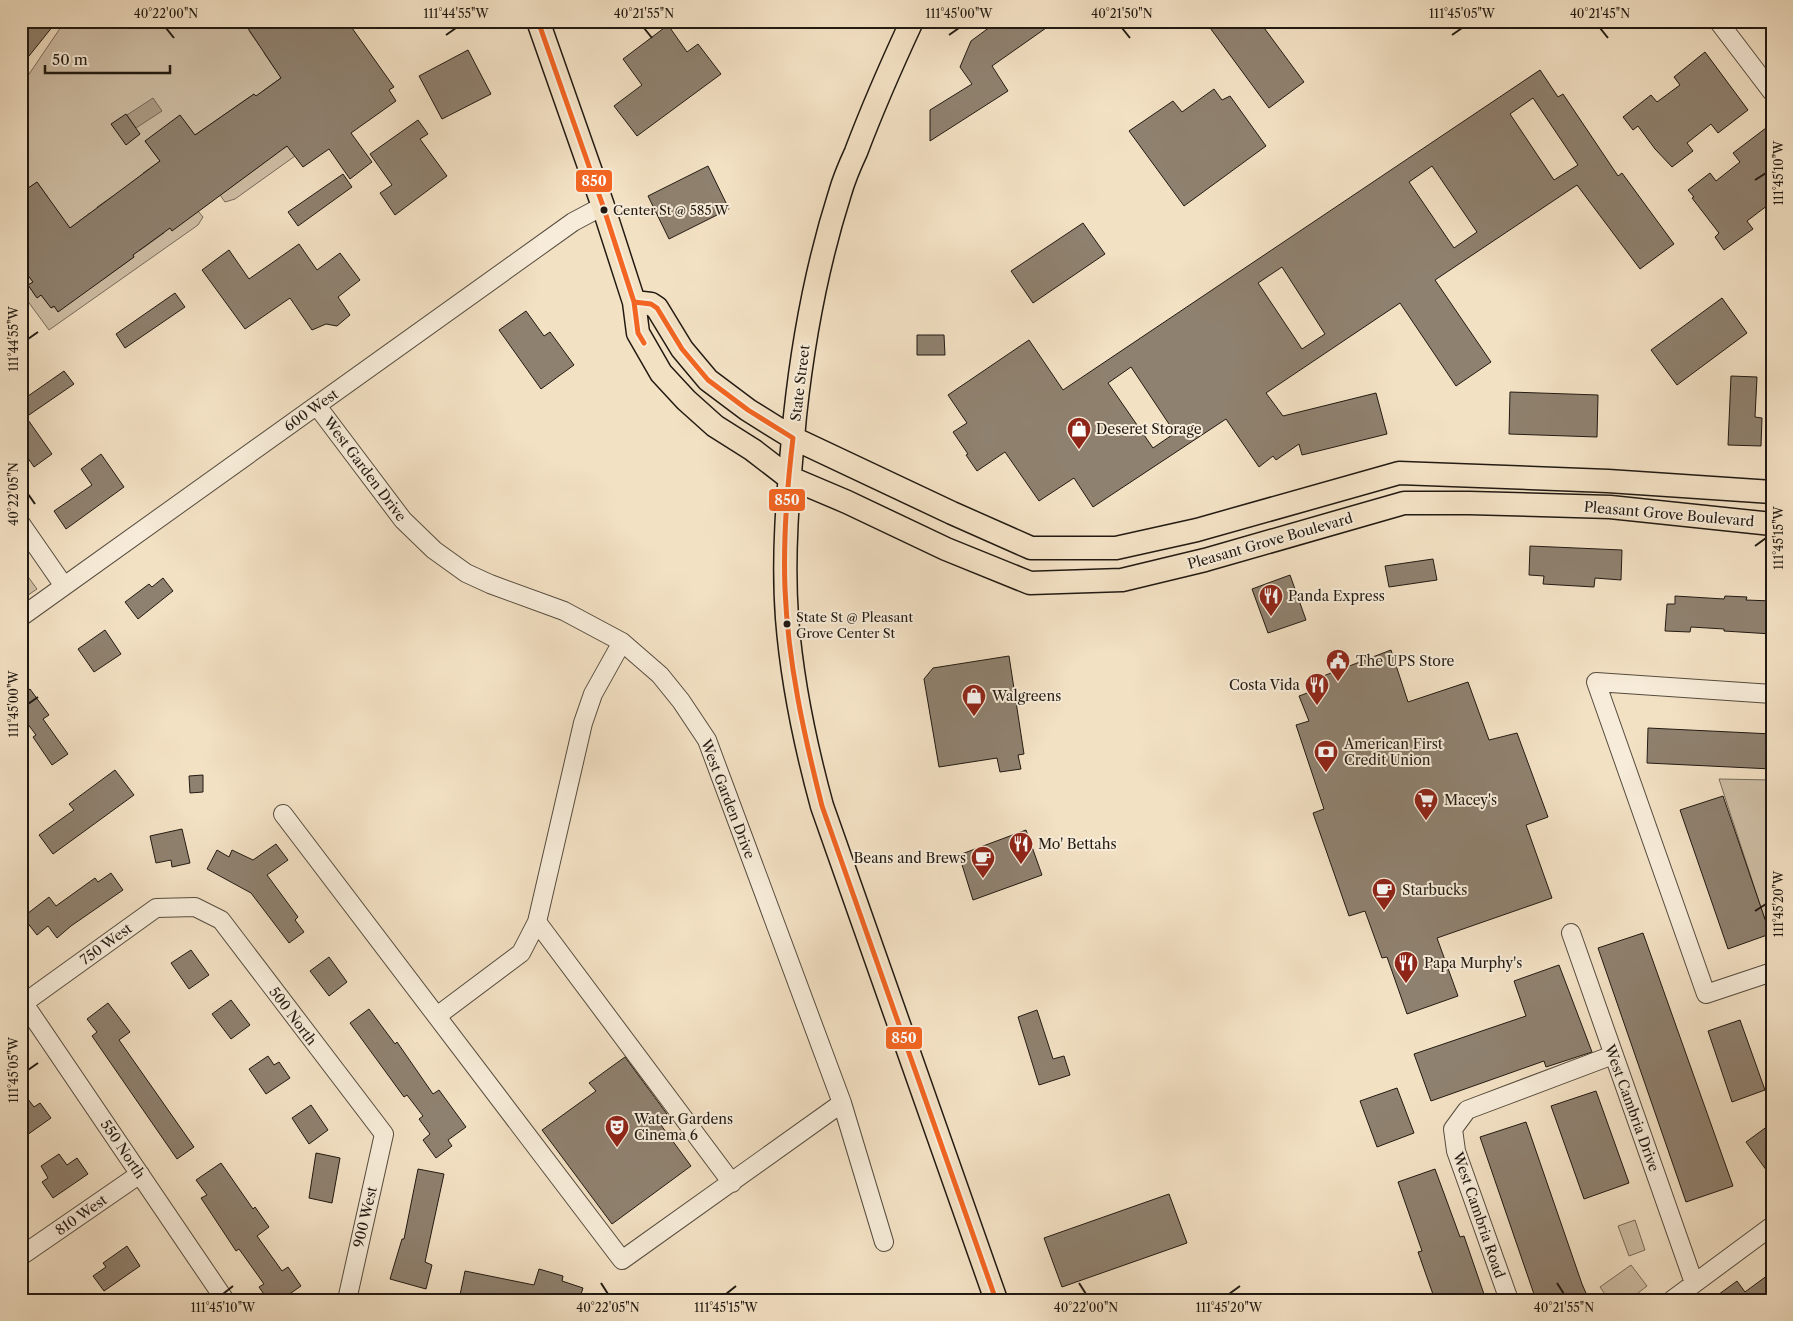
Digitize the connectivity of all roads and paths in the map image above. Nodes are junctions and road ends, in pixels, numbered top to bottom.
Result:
1 (538, 21) edge
2 (912, 21) edge
3 (1718, 21) edge
4 (1772, 92) edge
5 (603, 206) junction
6 (631, 293) junction
7 (318, 406) junction
8 (793, 438) junction
9 (788, 477) junction
10 (1772, 492) edge
11 (21, 524) edge
12 (1772, 524) edge
13 (64, 586) junction
14 (21, 617) edge
15 (622, 642) junction
16 (1772, 694) edge
17 (283, 814) dead end
18 (195, 907) joint
19 (537, 922) junction
20 (1571, 933) dead end
21 (1772, 972) edge
22 (23, 1001) edge
23 (437, 1016) junction
24 (1613, 1055) junction
25 (842, 1103) junction
26 (384, 1134) joint
27 (140, 1174) junction
28 (732, 1183) junction
29 (1772, 1226) edge
30 (884, 1242) dead end
31 (21, 1256) edge
32 (1694, 1283) junction
33 (225, 1300) edge
34 (347, 1300) edge
35 (996, 1300) edge
36 (1509, 1300) edge
37 (1672, 1300) edge

1 - 5 main road, Pleasant Grove Boulevard
2 - 8 main road, State Street
3 - 4 street
5 - 6 main road, Pleasant Grove Boulevard
5 - 7 street, 600 West
6 - 8 main road, Pleasant Grove Boulevard
6 - 9 main road, Pleasant Grove Boulevard
7 - 13 street, 600 West
7 - 15 street, West Garden Drive
8 - 9 main road, State Street
8 - 10 main road, Pleasant Grove Boulevard
9 - 12 main road, Pleasant Grove Boulevard
9 - 35 main road, State Street
11 - 13 street
13 - 14 street, 600 West
15 - 19 street
15 - 25 street, West Garden Drive
16 - 21 street
17 - 23 street
18 - 22 street, 750 West
18 - 26 street, 500 North
19 - 23 street
19 - 28 street
20 - 24 street, West Cambria Drive
22 - 27 street, 550 North
23 - 28 street
24 - 32 street, West Cambria Drive
24 - 36 street, West Cambria Road
25 - 28 street
25 - 30 street, West Garden Drive
26 - 34 street, 900 West
27 - 31 street, 810 West
27 - 33 street, 550 North
29 - 32 street
32 - 37 street

